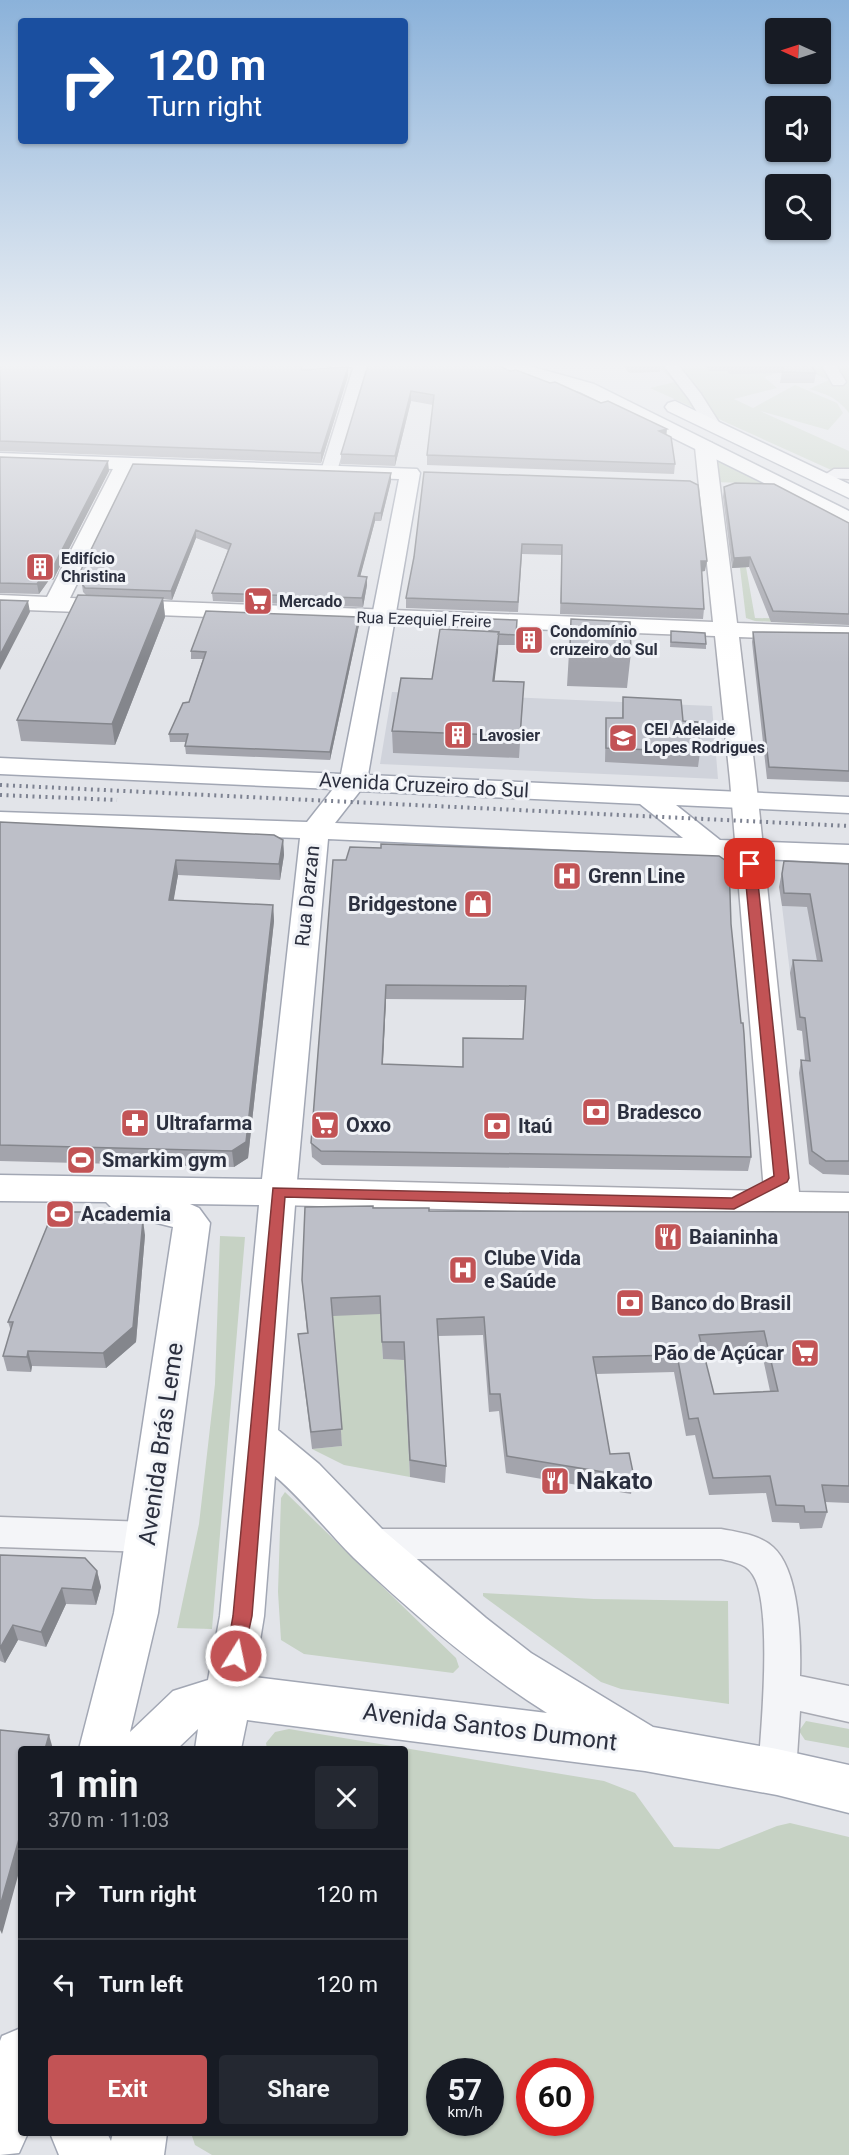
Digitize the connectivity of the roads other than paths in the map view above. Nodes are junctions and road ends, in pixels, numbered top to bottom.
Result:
1 (112, 463) edge
2 (126, 463) junction
3 (332, 463) edge
4 (702, 463) edge
5 (736, 463) edge
6 (790, 463) edge
7 (329, 471) junction
8 (699, 483) junction
9 (783, 486) junction
10 (849, 492) edge
11 (849, 499) edge
12 (849, 519) edge
13 (0, 602) edge
14 (55, 604) junction
15 (383, 618) junction
16 (727, 630) junction
17 (849, 634) edge
18 (0, 766) edge
19 (266, 778) junction
20 (353, 782) junction
21 (647, 795) junction
22 (745, 800) junction
23 (849, 805) edge
24 (0, 820) edge
25 (315, 830) junction
26 (710, 848) junction
27 (849, 854) edge
28 (750, 864) junction
29 (0, 1188) edge
30 (114, 1190) junction
31 (783, 1191) junction
32 (278, 1192) junction
33 (849, 1206) edge
34 (257, 1437) junction
35 (0, 1532) edge
36 (148, 1537) junction
37 (369, 1544) junction
38 (782, 1690) junction
39 (229, 1696) junction
40 (849, 1704) edge
41 (103, 1746) edge
42 (149, 1746) edge
43 (219, 1746) edge
44 (645, 1748) junction
45 (777, 1772) junction
46 (849, 1789) edge
47 (18, 2066) edge
48 (0, 2133) edge
49 (79, 2136) edge
50 (139, 2136) edge
51 (89, 2155) edge
52 (136, 2155) edge

1 - 2 main road
2 - 7 main road
2 - 14 main road
3 - 7 street
4 - 8 main road
5 - 9 main road
6 - 10 main road
7 - 15 main road, Rua Darzan
8 - 9 main road
8 - 16 main road
9 - 11 main road
9 - 12 main road
13 - 14 main road, Rua Ezequiel Freire
14 - 15 main road, Rua Ezequiel Freire
15 - 16 main road, Rua Ezequiel Freire
15 - 20 main road, Rua Darzan
16 - 17 main road, Rua Ezequiel Freire
16 - 22 main road
18 - 19 main road, Avenida Cruzeiro do Sul
19 - 20 main road, Avenida Cruzeiro do Sul
19 - 25 main road
20 - 21 main road, Avenida Cruzeiro do Sul
20 - 25 main road, Rua Darzan
21 - 22 main road, Avenida Cruzeiro do Sul
21 - 26 main road
22 - 23 main road, Avenida Cruzeiro do Sul
22 - 28 main road
24 - 25 main road
25 - 26 main road
25 - 32 main road, Rua Darzan
26 - 28 main road
27 - 28 main road
28 - 31 main road
29 - 30 main road
30 - 32 main road
30 - 36 main road, Avenida Brás Leme
31 - 32 main road
31 - 33 main road
32 - 34 main road, Rua Darzan
34 - 37 main road
34 - 39 main road, Rua Darzan
35 - 36 street
36 - 41 main road, Avenida Brás Leme
37 - 38 street
37 - 44 main road
38 - 40 street
38 - 45 street
39 - 42 main road, Avenida Santos Dumont
39 - 43 main road, Rua Darzan
39 - 44 main road, Avenida Santos Dumont
44 - 45 main road, Avenida Santos Dumont
45 - 46 main road, Avenida Santos Dumont
47 - 48 main road
49 - 51 main road
50 - 52 main road

